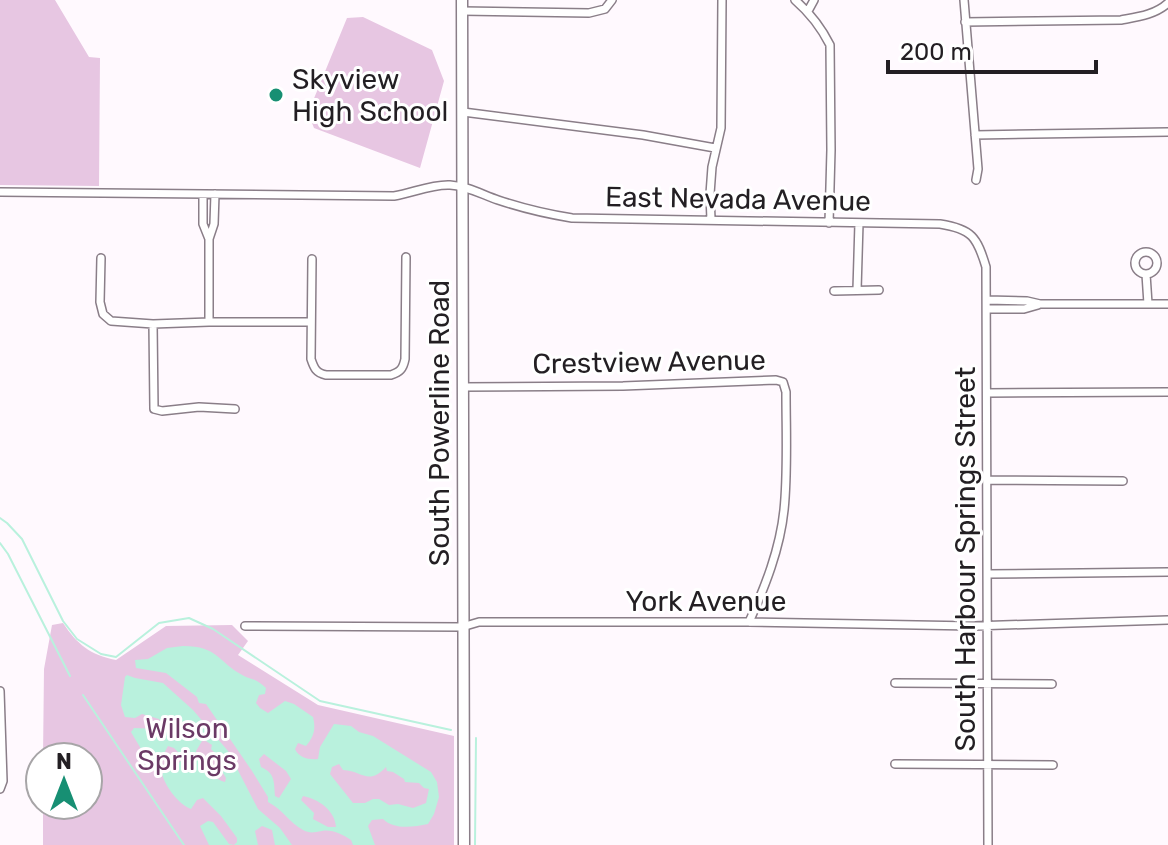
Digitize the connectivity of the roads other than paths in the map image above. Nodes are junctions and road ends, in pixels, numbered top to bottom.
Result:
1 (612, 0) edge
2 (722, 0) edge
3 (795, 0) edge
4 (814, 0) edge
5 (964, 0) edge
6 (1168, 3) edge
7 (462, 6) edge
8 (808, 11) junction
9 (965, 22) junction
10 (463, 112) junction
11 (1168, 132) edge
12 (975, 135) junction
13 (715, 148) junction
14 (976, 180) dead end
15 (463, 186) junction
16 (0, 192) edge
17 (203, 194) junction
18 (215, 194) junction
19 (711, 220) junction
20 (829, 223) junction
21 (859, 223) junction
22 (209, 239) junction
23 (406, 257) dead end
24 (101, 258) dead end
25 (312, 259) dead end
26 (986, 274) joint
27 (1146, 274) dead end
28 (857, 290) junction
29 (879, 290) dead end
30 (834, 291) dead end
31 (1148, 304) junction
32 (1168, 304) edge
33 (987, 305) junction
34 (209, 322) junction
35 (311, 322) junction
36 (153, 324) junction
37 (462, 387) junction
38 (1168, 392) edge
39 (987, 393) junction
40 (235, 409) dead end
41 (988, 480) junction
42 (1123, 481) dead end
43 (1168, 572) edge
44 (988, 574) junction
45 (1168, 620) edge
46 (749, 622) junction
47 (245, 626) dead end
48 (988, 626) junction
49 (462, 627) junction
50 (895, 683) dead end
51 (988, 684) junction
52 (1052, 684) dead end
53 (0, 691) edge
54 (1, 706) edge
55 (895, 764) dead end
56 (988, 765) junction
57 (1053, 765) dead end
58 (0, 789) edge
59 (464, 845) edge
60 (988, 845) edge

1 - 7 street
2 - 13 street
3 - 8 street
4 - 8 street
5 - 9 street
6 - 9 street
7 - 10 street, South Powerline Road
8 - 20 street
9 - 12 street
10 - 13 street
10 - 15 street, South Powerline Road
11 - 12 street
12 - 14 street
13 - 19 street
15 - 18 street
15 - 19 street, East Nevada Avenue
15 - 37 street, South Powerline Road
16 - 17 street
17 - 18 street
17 - 22 street
18 - 22 street
19 - 20 street, East Nevada Avenue
20 - 21 street, East Nevada Avenue
21 - 26 street, East Nevada Avenue
21 - 28 street
22 - 34 street
23 - 35 street
24 - 36 street
25 - 35 street
26 - 33 street, South Harbour Springs Street
27 - 31 street
28 - 29 street
28 - 30 street
31 - 32 street
31 - 33 street
33 - 39 street, South Harbour Springs Street
34 - 35 street
34 - 36 street
36 - 40 street
37 - 46 street, Crestview Avenue
37 - 49 street, South Powerline Road
38 - 39 street
39 - 41 street, South Harbour Springs Street
41 - 42 street
41 - 44 street, South Harbour Springs Street
43 - 44 street
44 - 48 street, South Harbour Springs Street
45 - 48 street, York Avenue
46 - 48 street, York Avenue
46 - 49 street, York Avenue
47 - 49 street, York Avenue
48 - 51 street, South Harbour Springs Street
49 - 59 street, South Powerline Road
50 - 51 street
51 - 52 street
51 - 56 street, South Harbour Springs Street
53 - 54 street
54 - 58 street
55 - 56 street
56 - 57 street
56 - 60 street, South Harbour Springs Street

